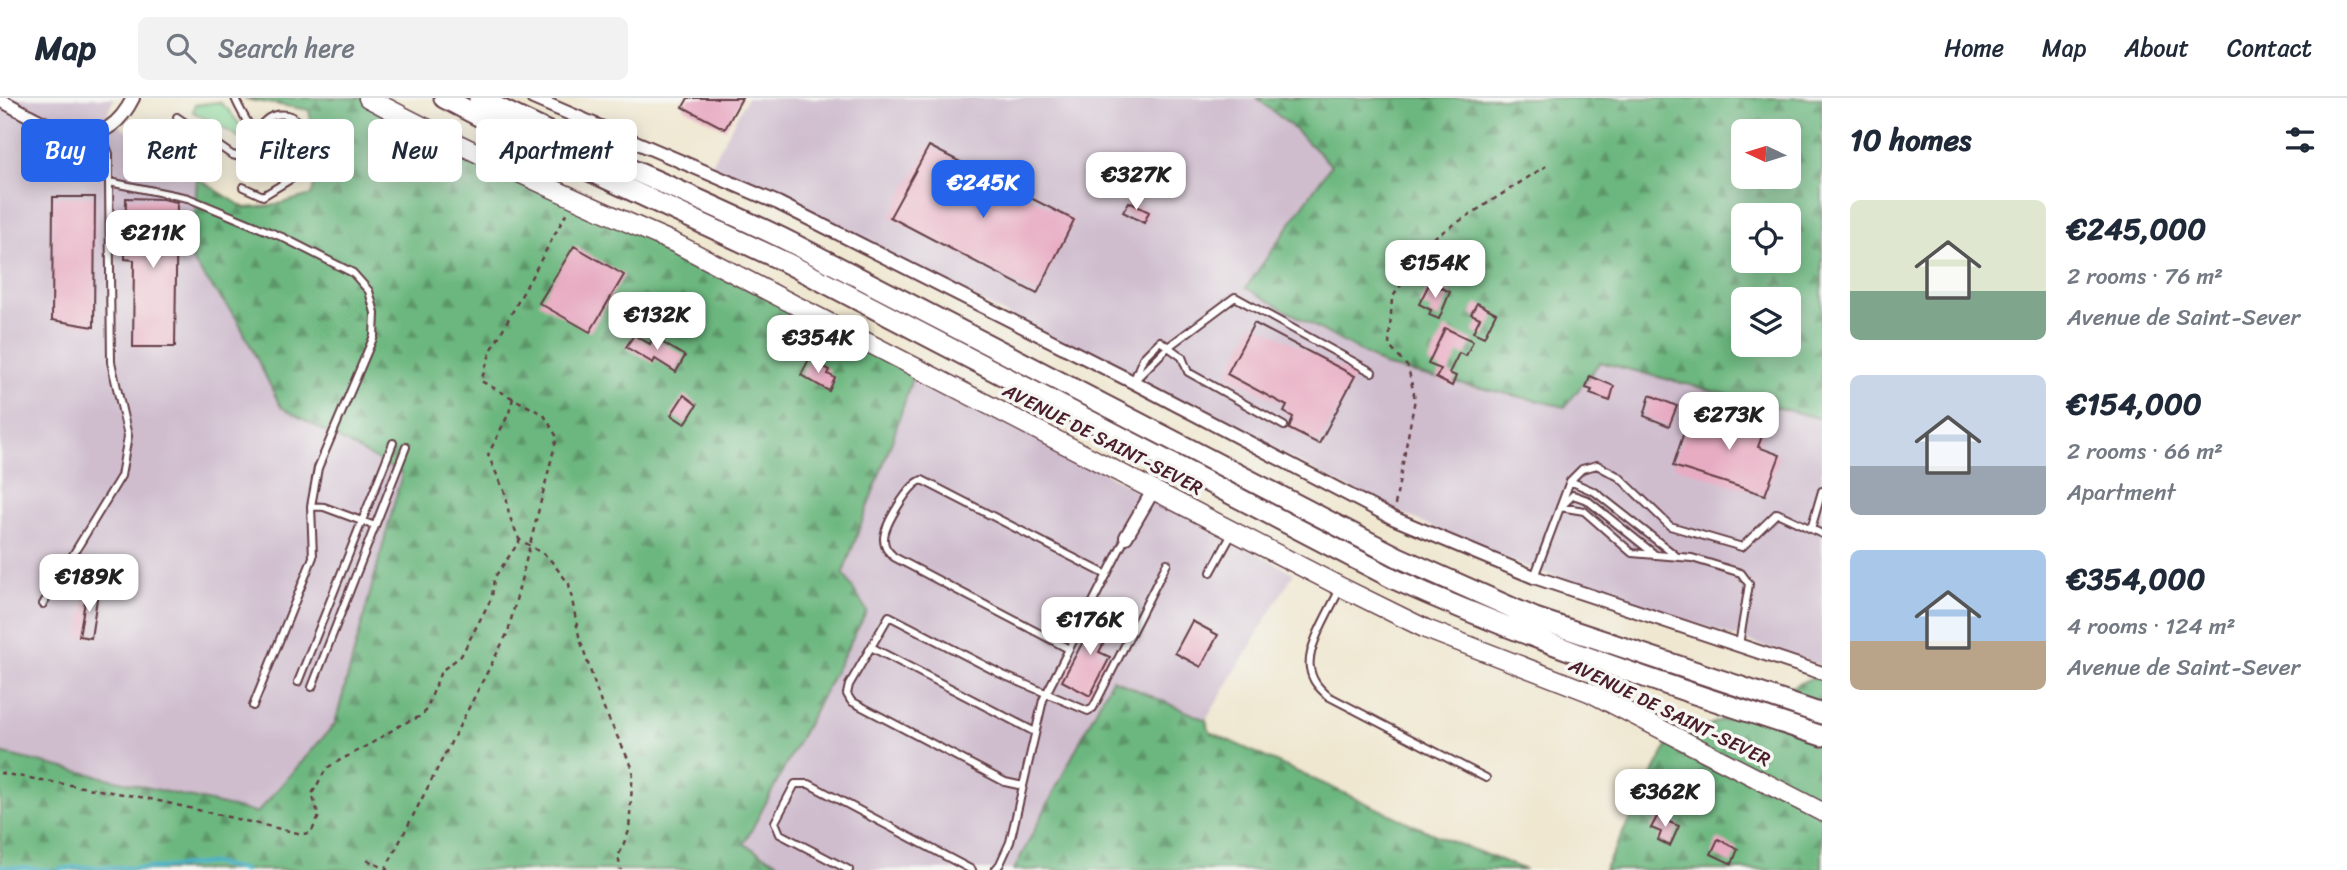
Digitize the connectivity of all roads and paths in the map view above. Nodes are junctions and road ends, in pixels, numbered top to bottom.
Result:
1 (133, 98) edge
2 (235, 98) edge
3 (368, 98) edge
4 (444, 98) edge
5 (479, 98) edge
6 (533, 98) edge
7 (0, 100) edge
8 (177, 117) dead end
9 (39, 119) edge
10 (244, 119) edge
11 (266, 119) edge
12 (295, 119) edge
13 (109, 128) edge
14 (236, 156) edge
15 (1546, 166) dead end
16 (108, 182) joint
17 (286, 182) edge
18 (243, 187) dead end
19 (574, 200) junction
20 (1168, 347) junction
21 (1373, 372) dead end
22 (1133, 382) junction
23 (513, 398) junction
24 (1284, 426) dead end
25 (393, 443) dead end
26 (406, 447) dead end
27 (1570, 481) junction
28 (1154, 489) junction
29 (1822, 491) edge
30 (311, 506) junction
31 (1560, 507) junction
32 (1392, 518) junction
33 (362, 522) junction
34 (375, 526) junction
35 (1811, 529) junction
36 (1233, 530) junction
37 (1822, 534) edge
38 (1126, 537) joint
39 (519, 539) junction
40 (529, 546) junction
41 (1655, 555) junction
42 (1676, 556) junction
43 (1167, 563) dead end
44 (1211, 572) dead end
45 (1107, 575) junction
46 (1534, 577) junction
47 (1341, 587) junction
48 (43, 604) dead end
49 (1739, 646) junction
50 (871, 647) junction
51 (1069, 649) junction
52 (1822, 673) edge
53 (298, 682) dead end
54 (312, 687) dead end
55 (1047, 692) junction
56 (253, 706) dead end
57 (1822, 714) edge
58 (1035, 732) junction
59 (1822, 736) edge
60 (0, 773) edge
61 (1486, 778) dead end
62 (1023, 786) junction
63 (1822, 812) edge
64 (367, 860) dead end
65 (386, 870) edge
66 (621, 870) edge
67 (849, 870) edge
68 (972, 870) edge
69 (995, 870) edge

1 - 13 street
2 - 10 lane
3 - 19 street, AVENUE DE SAINT-SEVER
4 - 59 main road
5 - 57 main road
6 - 22 street
7 - 9 street
8 - 14 lane
11 - 12 lane
15 - 32 path
16 - 30 lane
16 - 48 lane
17 - 18 lane
19 - 23 path
19 - 28 street, AVENUE DE SAINT-SEVER
20 - 21 lane
20 - 22 lane
20 - 24 lane
22 - 32 street
23 - 39 path
23 - 40 path
25 - 33 lane
26 - 34 lane
27 - 31 lane
27 - 35 lane
27 - 42 lane
28 - 36 street, AVENUE DE SAINT-SEVER
28 - 38 street
29 - 35 lane
30 - 33 lane
30 - 56 lane
31 - 41 lane
31 - 41 lane
31 - 46 lane
32 - 46 street
33 - 34 lane
33 - 53 lane
34 - 54 lane
35 - 37 lane
36 - 44 lane
36 - 47 street, AVENUE DE SAINT-SEVER
38 - 45 lane
39 - 40 path
39 - 60 path
40 - 65 path
40 - 66 path
41 - 42 lane
42 - 49 lane
43 - 55 lane
45 - 51 lane
45 - 51 lane
46 - 49 street
47 - 61 lane
47 - 63 street, AVENUE DE SAINT-SEVER
49 - 52 street
50 - 55 lane
50 - 58 lane
50 - 62 lane
51 - 55 lane
55 - 58 lane
58 - 62 lane
62 - 69 lane
64 - 65 path
67 - 68 lane

